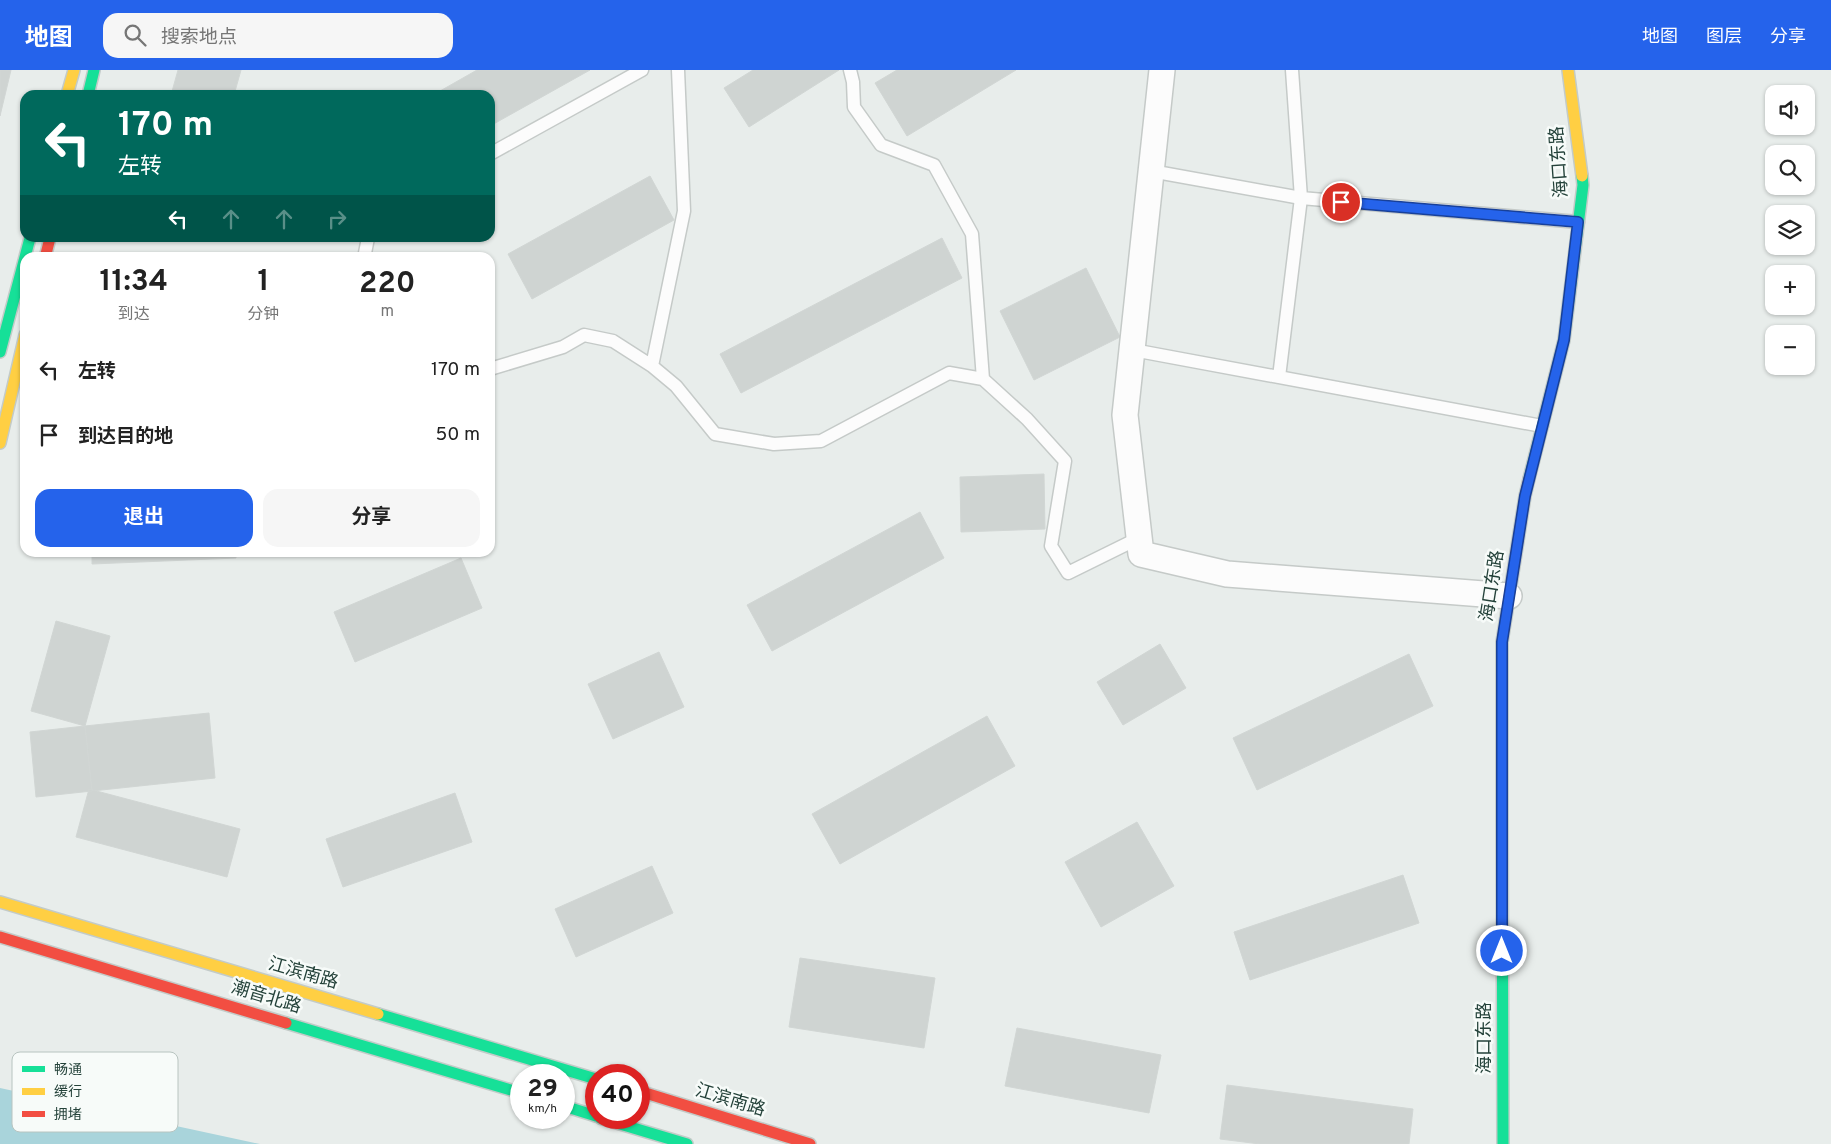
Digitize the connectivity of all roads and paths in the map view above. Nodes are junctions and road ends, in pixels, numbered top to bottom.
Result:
1 (74, 70) edge
2 (94, 70) edge
3 (642, 70) edge
4 (678, 70) edge
5 (850, 70) edge
6 (1162, 70) edge
7 (1292, 70) edge
8 (1568, 70) edge
9 (68, 90) edge
10 (89, 90) edge
11 (495, 151) edge
12 (1151, 171) junction
13 (1301, 198) junction
14 (1578, 222) junction
15 (20, 276) edge
16 (1133, 350) junction
17 (0, 352) edge
18 (20, 363) edge
19 (652, 366) junction
20 (495, 367) edge
21 (1280, 377) junction
22 (983, 378) junction
23 (1542, 426) junction
24 (0, 443) edge
25 (1139, 538) junction
26 (1509, 596) junction
27 (0, 902) edge
28 (0, 937) edge
29 (585, 1076) edge
30 (510, 1090) edge
31 (650, 1094) edge
32 (637, 1129) edge
33 (687, 1144) edge
34 (810, 1144) edge
35 (1503, 1144) edge

1 - 9 main road
2 - 10 main road
3 - 11 lane
4 - 19 lane
5 - 22 lane
6 - 12 street
7 - 13 lane
8 - 14 main road, 海口东路
12 - 13 lane
12 - 16 street
13 - 14 lane
13 - 21 lane
14 - 23 main road, 海口东路
15 - 17 main road
16 - 21 lane
16 - 25 street
18 - 24 main road
19 - 20 lane
19 - 22 lane
21 - 23 lane
22 - 25 lane
23 - 26 main road, 海口东路
25 - 26 street
26 - 35 main road, 海口东路
27 - 29 main road, 江滨南路
28 - 30 main road, 潮音北路
31 - 34 main road, 江滨南路
32 - 33 main road

